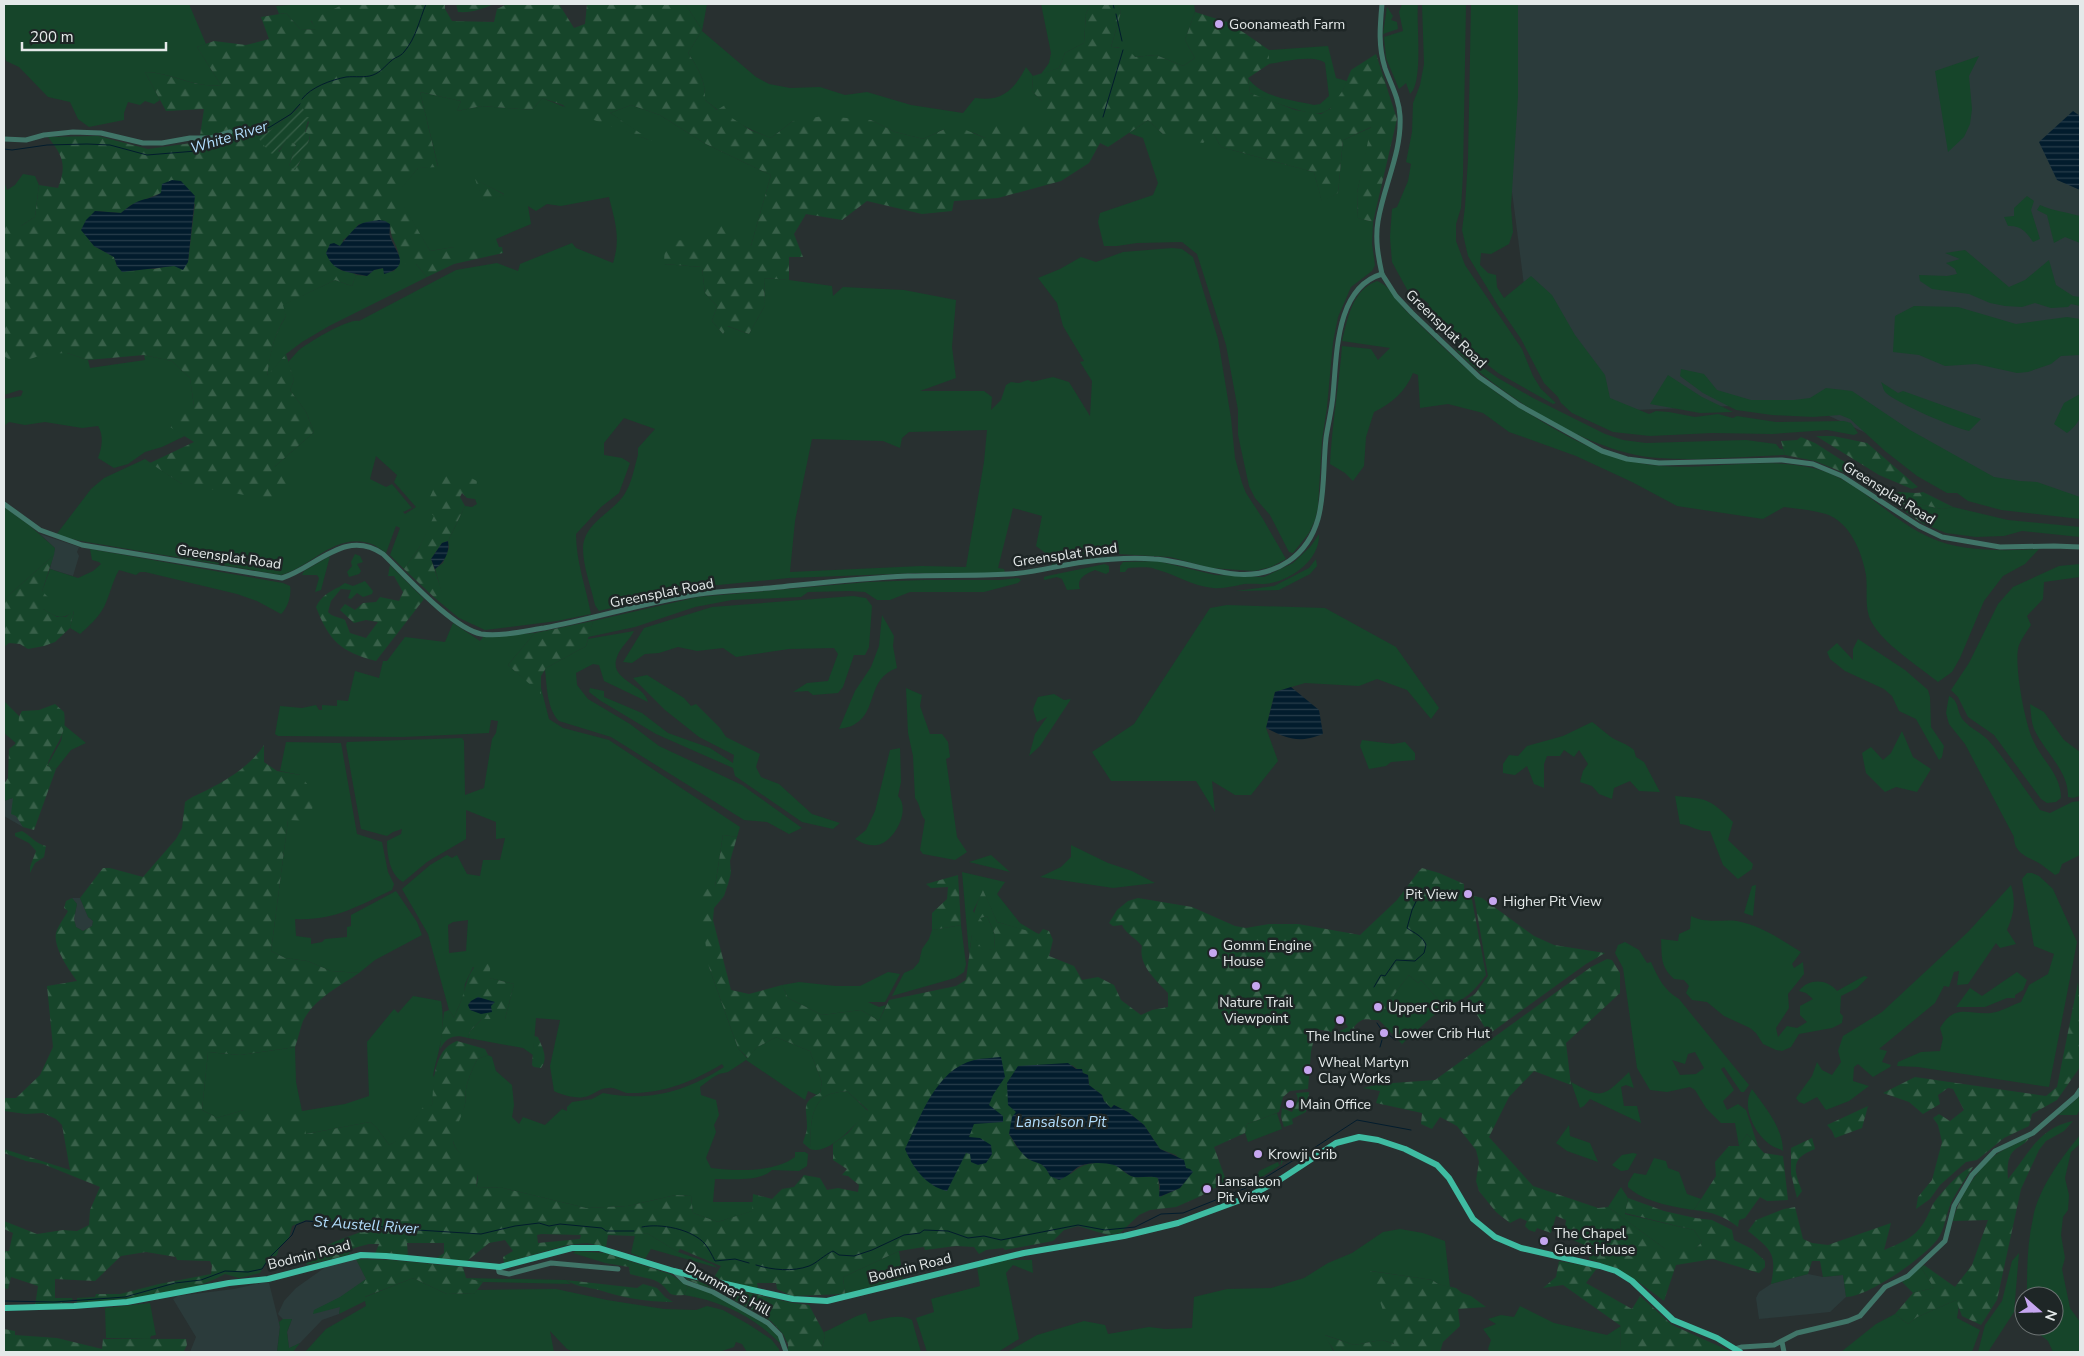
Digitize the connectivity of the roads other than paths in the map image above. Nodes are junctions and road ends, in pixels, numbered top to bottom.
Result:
1 (1382, 4) edge
2 (230, 132) dead end
3 (4, 139) edge
4 (1382, 274) junction
5 (4, 504) edge
6 (2080, 547) edge
7 (2080, 1090) edge
8 (498, 1267) junction
9 (618, 1269) dead end
10 (674, 1271) junction
11 (4, 1308) edge
12 (1782, 1342) junction
13 (1737, 1350) edge
14 (786, 1352) edge
15 (1784, 1352) edge

1 - 4 street
2 - 3 street
4 - 5 street, Greensplat Road
4 - 6 street, Greensplat Road
7 - 12 street
8 - 9 street
8 - 10 main road, Bodmin Road
8 - 11 main road, Bodmin Road
10 - 13 main road, Bodmin Road
10 - 14 street, Drummer's Hill
12 - 13 street
12 - 15 street

